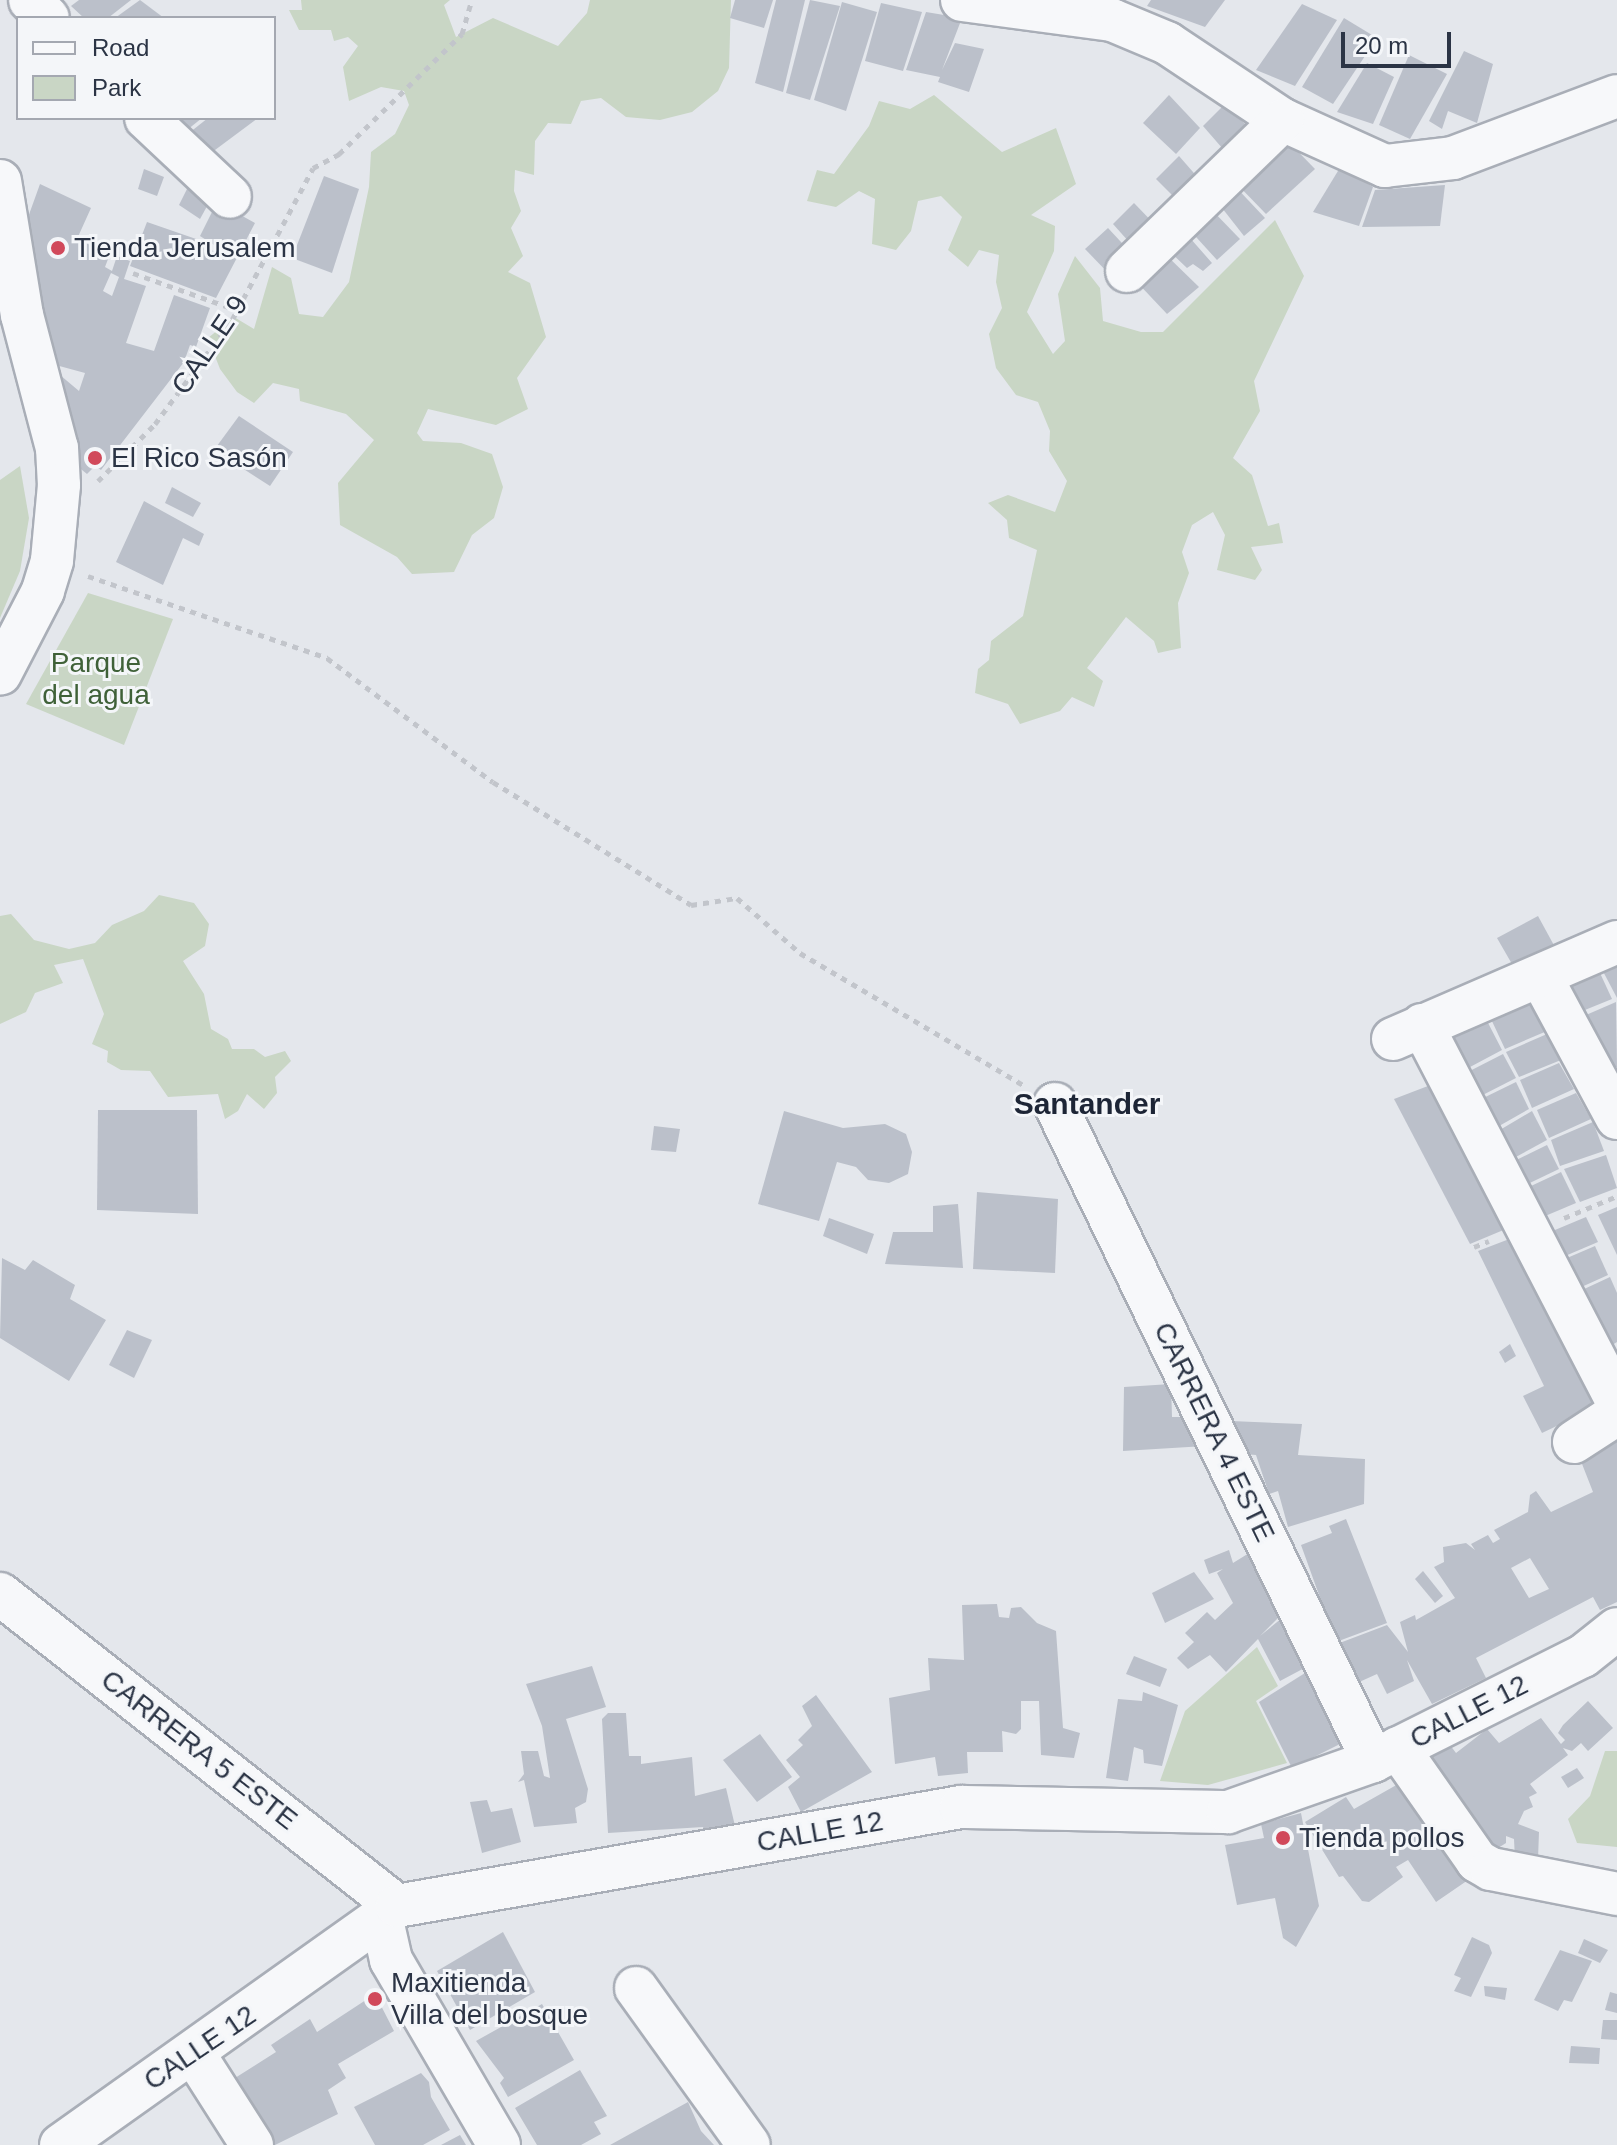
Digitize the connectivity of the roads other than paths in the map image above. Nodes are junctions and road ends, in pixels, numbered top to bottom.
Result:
1 (30, 0) edge
2 (962, 0) edge
3 (1119, 10) edge
4 (46, 16) edge
5 (1617, 96) edge
6 (148, 120) edge
7 (1283, 120) junction
8 (0, 181) edge
9 (230, 197) dead end
10 (1127, 271) dead end
11 (0, 674) edge
12 (1617, 942) edge
13 (1541, 977) junction
14 (1055, 1104) road end
15 (1617, 1118) edge
16 (1617, 1401) edge
17 (1617, 1414) edge
18 (1574, 1442) dead end
19 (0, 1594) edge
20 (1617, 1629) edge
21 (1386, 1754) junction
22 (1617, 1894) edge
23 (390, 1913) junction
24 (636, 1988) dead end
25 (194, 2054) junction
26 (61, 2145) edge
27 (252, 2145) edge
28 (499, 2145) edge
29 (749, 2145) edge

1 - 4 street
2 - 3 street
3 - 7 street
5 - 7 street
6 - 9 street
7 - 10 street
8 - 11 street
12 - 13 street
13 - 15 street
13 - 16 street
14 - 21 street, CARRERA 4 ESTE
17 - 18 street
19 - 23 street, CARRERA 5 ESTE
20 - 21 street, CALLE 12
21 - 22 street, CARRERA 4 ESTE
21 - 23 street, CALLE 12
23 - 25 street, CALLE 12
23 - 28 street
24 - 29 street
25 - 26 street, CALLE 12
25 - 27 street

